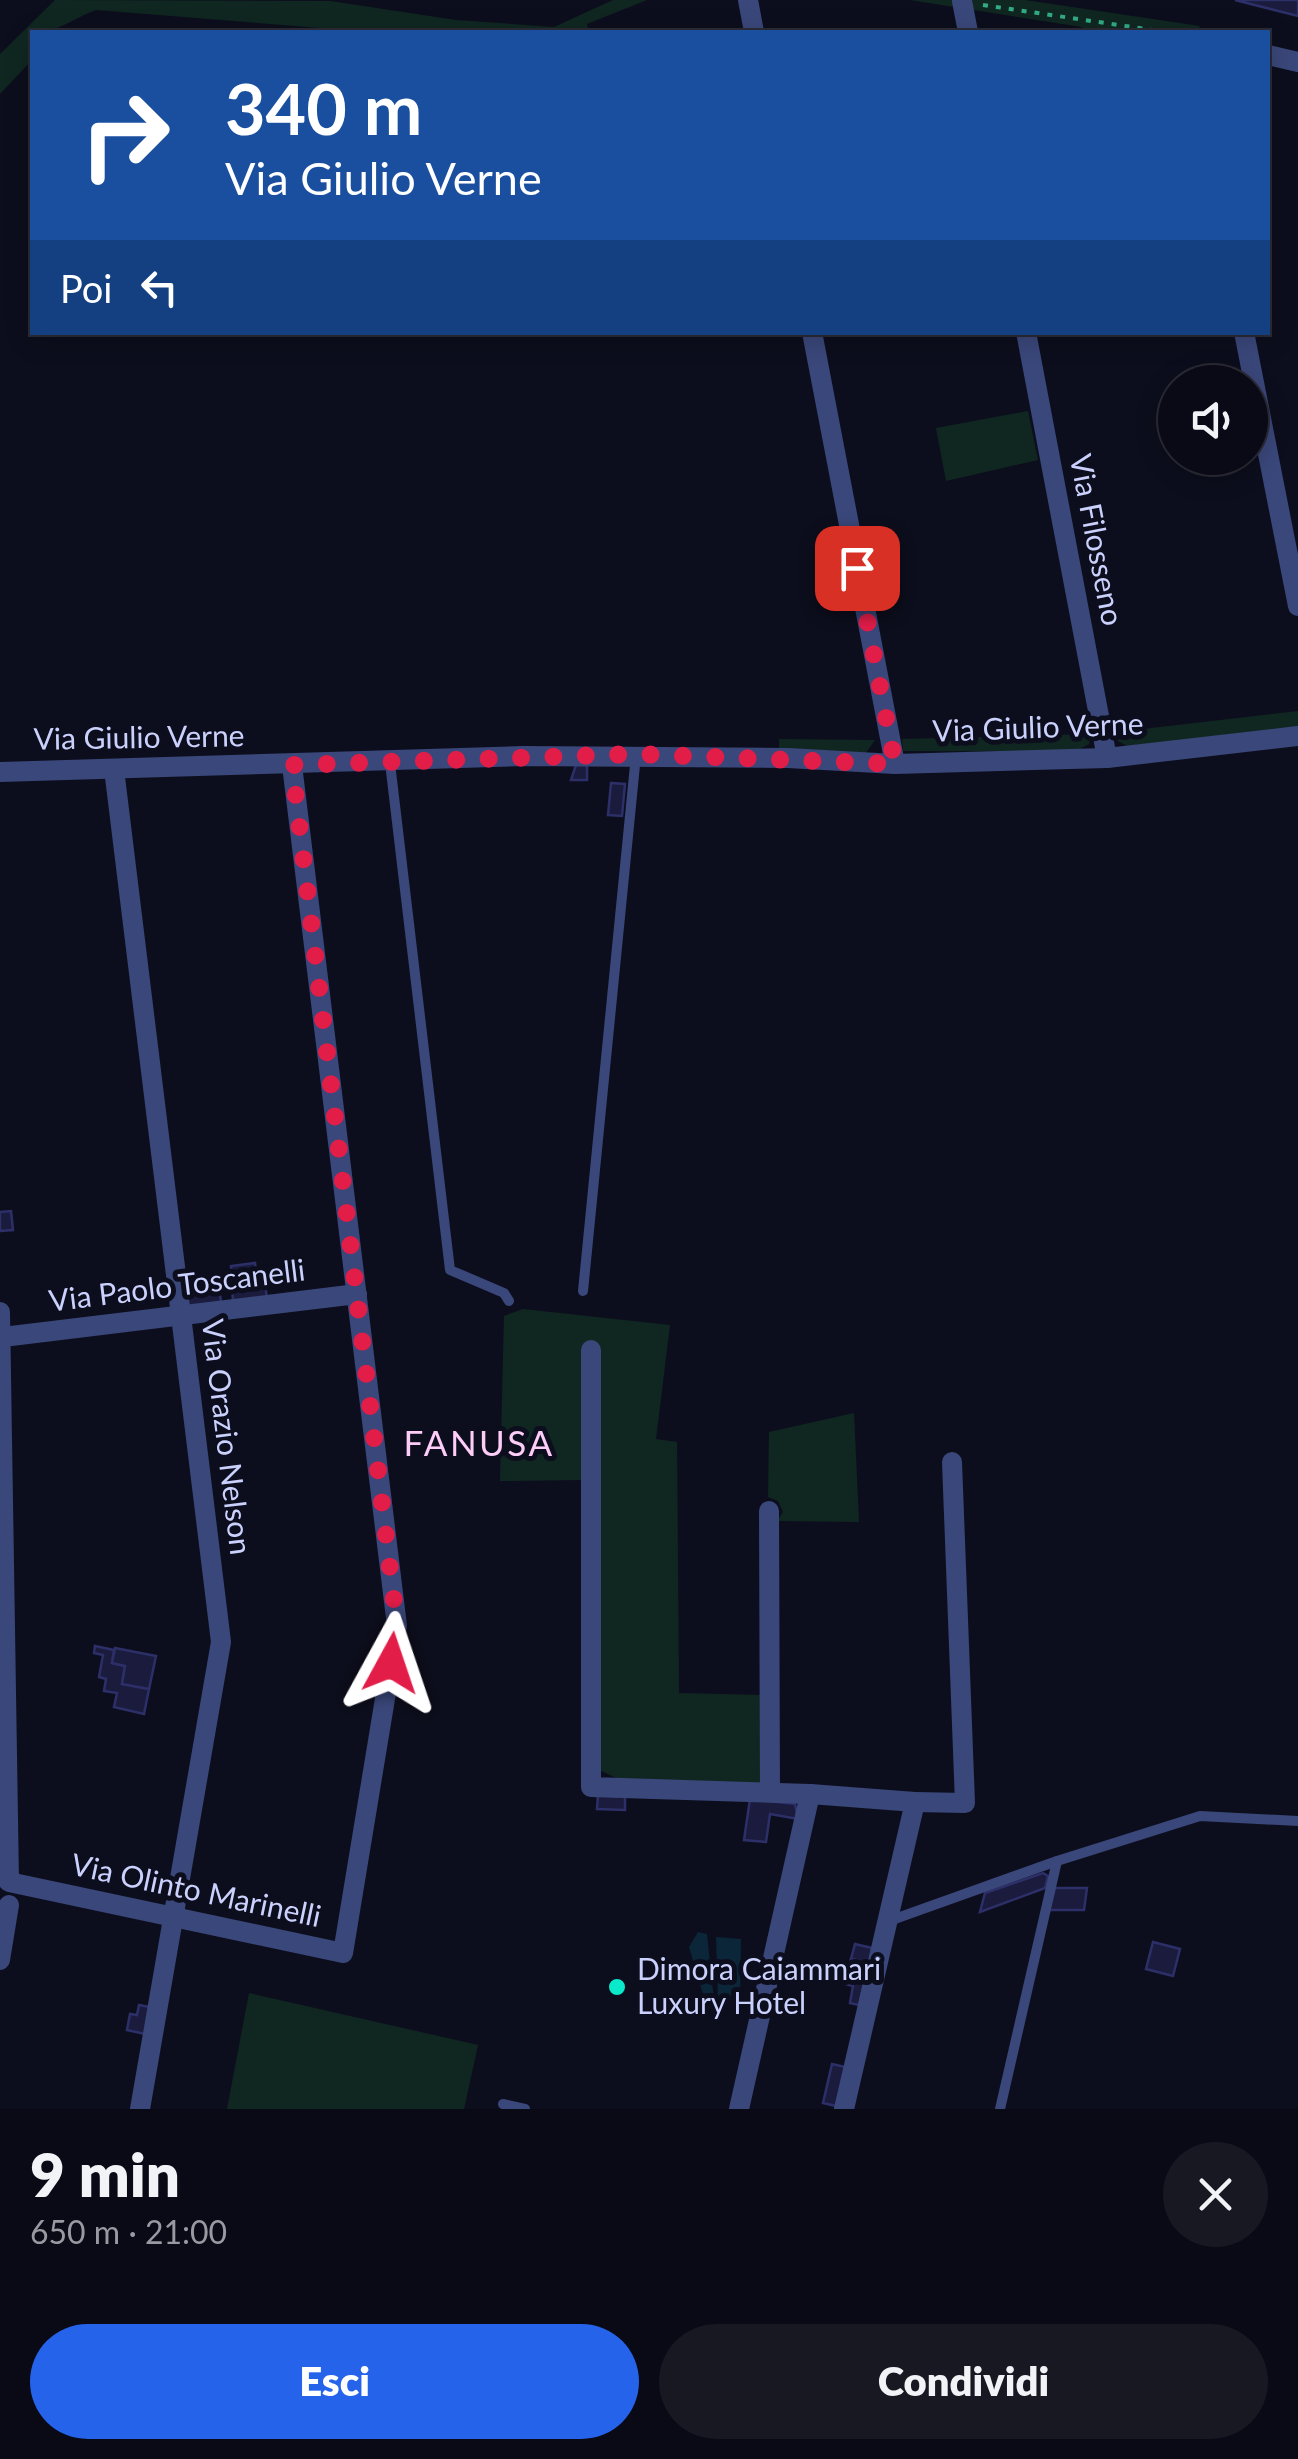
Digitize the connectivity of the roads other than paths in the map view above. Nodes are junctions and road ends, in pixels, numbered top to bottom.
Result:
1 (748, 0) edge
2 (962, 1) edge
3 (754, 30) edge
4 (968, 30) edge
5 (1270, 55) edge
6 (1298, 62) edge
7 (813, 335) edge
8 (1027, 335) edge
9 (1245, 335) edge
10 (1298, 606) edge
11 (1298, 736) edge
12 (636, 754) junction
13 (1107, 758) junction
14 (390, 763) junction
15 (895, 764) junction
16 (292, 765) junction
17 (114, 769) junction
18 (0, 772) edge
19 (583, 1291) dead end
20 (357, 1294) junction
21 (509, 1301) dead end
22 (0, 1312) edge
23 (181, 1316) junction
24 (3, 1338) junction
25 (591, 1350) dead end
26 (952, 1462) dead end
27 (770, 1511) dead end
28 (770, 1792) junction
29 (810, 1794) junction
30 (915, 1802) junction
31 (1298, 1821) edge
32 (1057, 1861) junction
33 (9, 1906) dead end
34 (173, 1918) junction
35 (886, 1922) junction
36 (0, 1960) edge
37 (503, 2104) dead end
38 (140, 2109) edge
39 (525, 2109) edge
40 (739, 2109) edge
41 (844, 2109) edge
42 (1000, 2109) edge

1 - 3 street
2 - 4 street
5 - 6 street
7 - 15 street
8 - 13 street, Via Filosseno
9 - 10 street
11 - 13 street, Via Giulio Verne
12 - 14 street, Via Giulio Verne
12 - 15 street, Via Giulio Verne
12 - 19 lane
13 - 15 street, Via Giulio Verne
14 - 16 street, Via Giulio Verne
14 - 21 lane
16 - 17 street, Via Giulio Verne
16 - 20 street, Via Olinto Marinelli
17 - 18 street, Via Giulio Verne
17 - 23 street, Via Orazio Nelson
20 - 23 street, Via Paolo Toscanelli
20 - 34 street, Via Olinto Marinelli
22 - 24 street, Via Olinto Marinelli
23 - 24 street, Via Paolo Toscanelli
23 - 34 street, Via Orazio Nelson
24 - 34 street, Via Olinto Marinelli
25 - 28 street
26 - 30 street
27 - 28 street
28 - 29 street
29 - 30 street
29 - 40 street
30 - 35 street
31 - 32 lane
32 - 35 lane
32 - 42 lane
33 - 36 street
34 - 38 street, Via Orazio Nelson
35 - 41 street
37 - 39 lane

